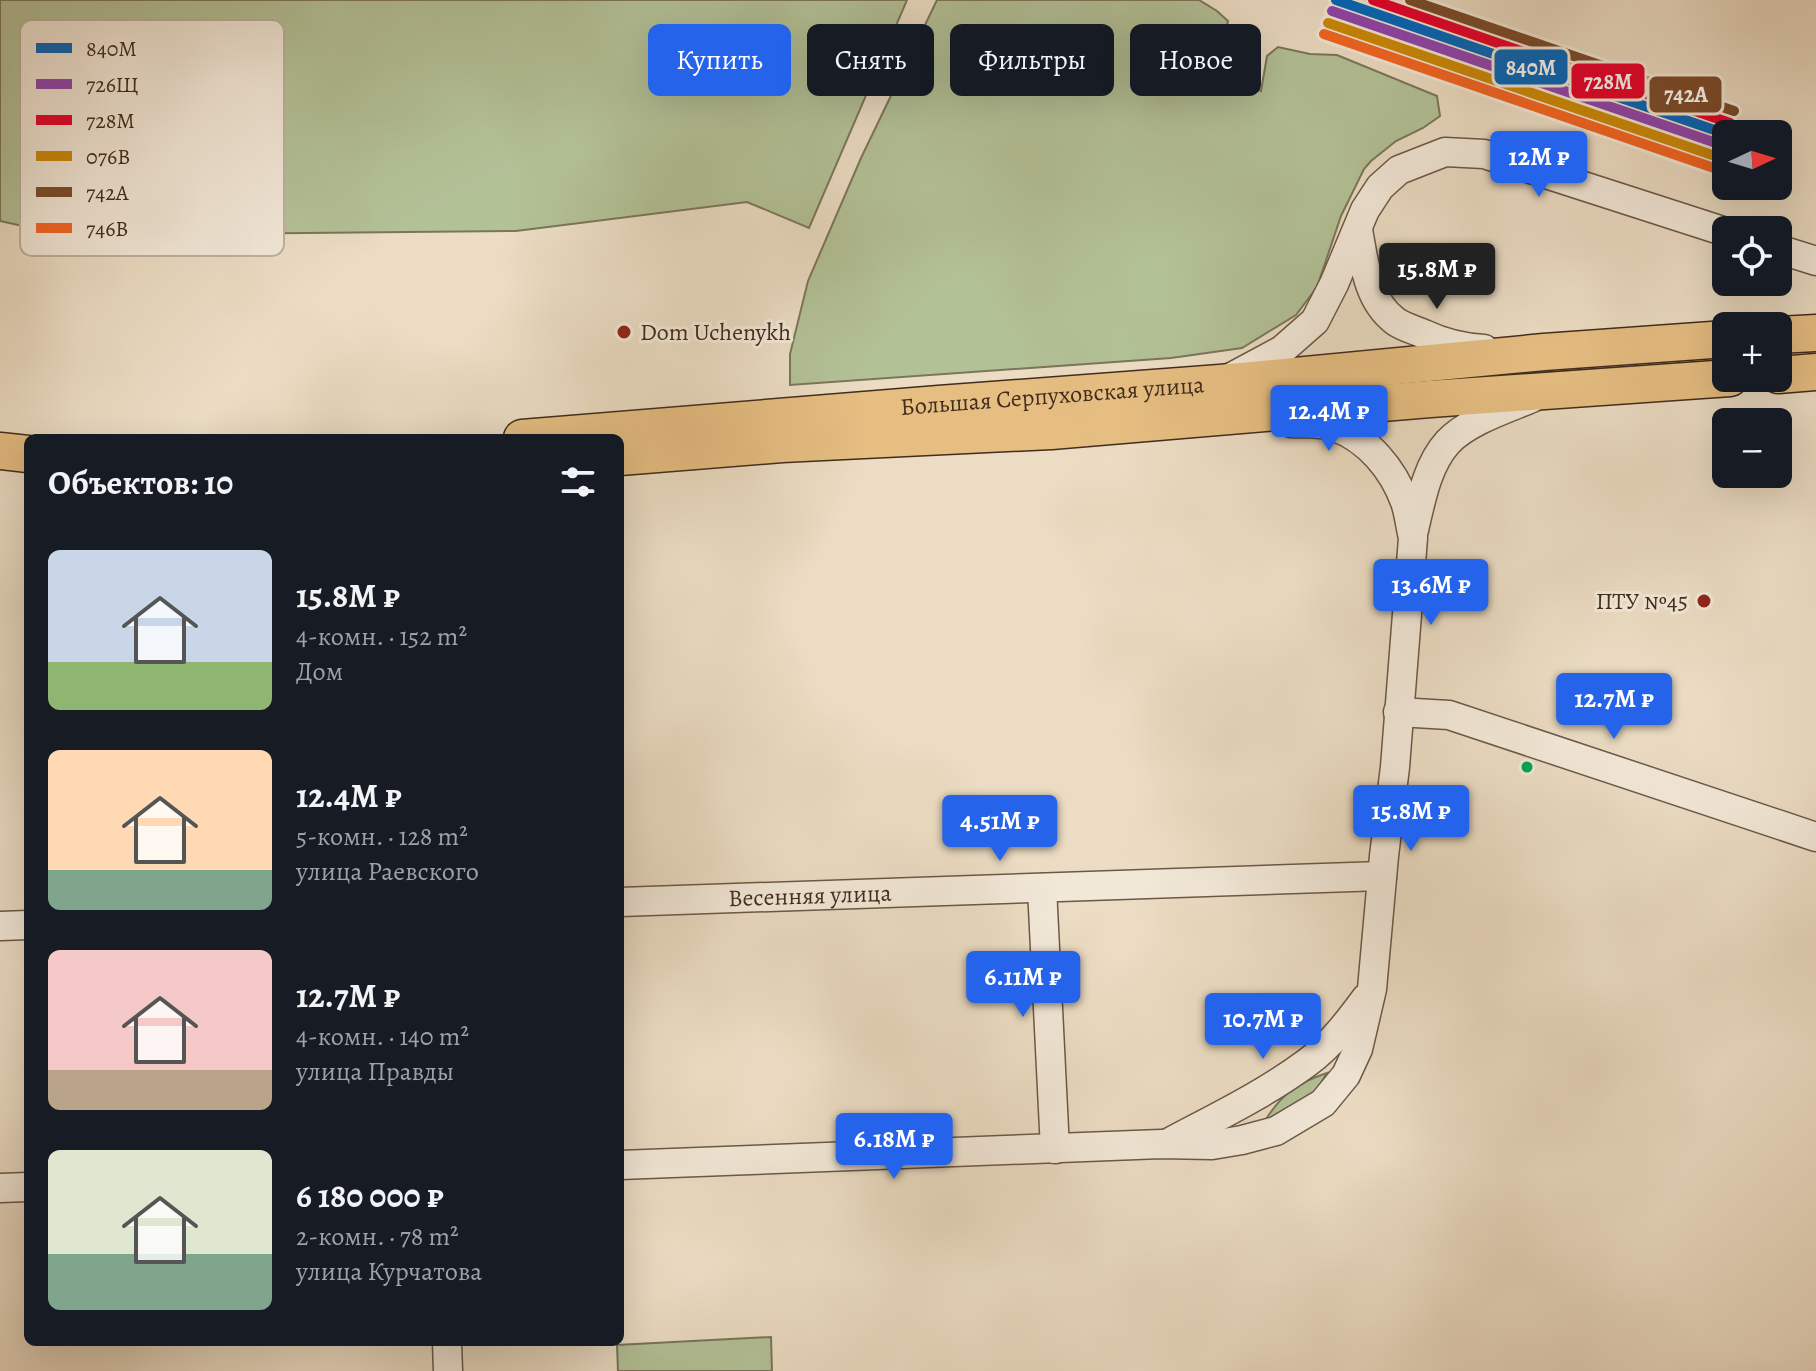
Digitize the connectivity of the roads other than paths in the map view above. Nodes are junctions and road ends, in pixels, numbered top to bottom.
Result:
1 (1712, 227) edge
2 (1358, 230) junction
3 (1792, 253) edge
4 (1816, 261) edge
5 (1816, 333) edge
6 (1792, 334) edge
7 (1712, 340) edge
8 (1544, 352) junction
9 (1816, 372) edge
10 (1792, 374) edge
11 (1712, 379) edge
12 (1549, 391) junction
13 (1220, 400) junction
14 (571, 434) edge
15 (0, 451) edge
16 (24, 454) edge
17 (624, 457) edge
18 (0, 474) edge
19 (24, 477) edge
20 (1413, 538) junction
21 (1398, 712) junction
22 (1816, 837) edge
23 (1382, 876) junction
24 (1042, 888) junction
25 (624, 902) edge
26 (24, 925) edge
27 (0, 926) edge
28 (1372, 989) junction
29 (1166, 1144) junction
30 (1055, 1149) junction
31 (624, 1165) edge
32 (24, 1187) edge
33 (0, 1188) edge
34 (447, 1346) edge
35 (448, 1371) edge

1 - 2 street
2 - 8 street
2 - 13 street
3 - 4 street
5 - 6 main road
7 - 8 main road, Большая Серпуховская улица
8 - 13 main road, Большая Серпуховская улица
9 - 10 main road
11 - 12 main road, Большая Серпуховская улица
12 - 13 main road, Большая Серпуховская улица
12 - 20 street
13 - 14 main road, Большая Серпуховская улица
13 - 17 main road, Большая Серпуховская улица
13 - 20 street
15 - 16 main road
18 - 19 main road
20 - 21 street
21 - 22 street
21 - 23 street
23 - 24 street, Весенняя улица
23 - 28 street
24 - 25 street, Весенняя улица
24 - 30 street
26 - 27 street
28 - 29 street
28 - 29 street
29 - 30 street
30 - 31 street
32 - 33 street
34 - 35 street

